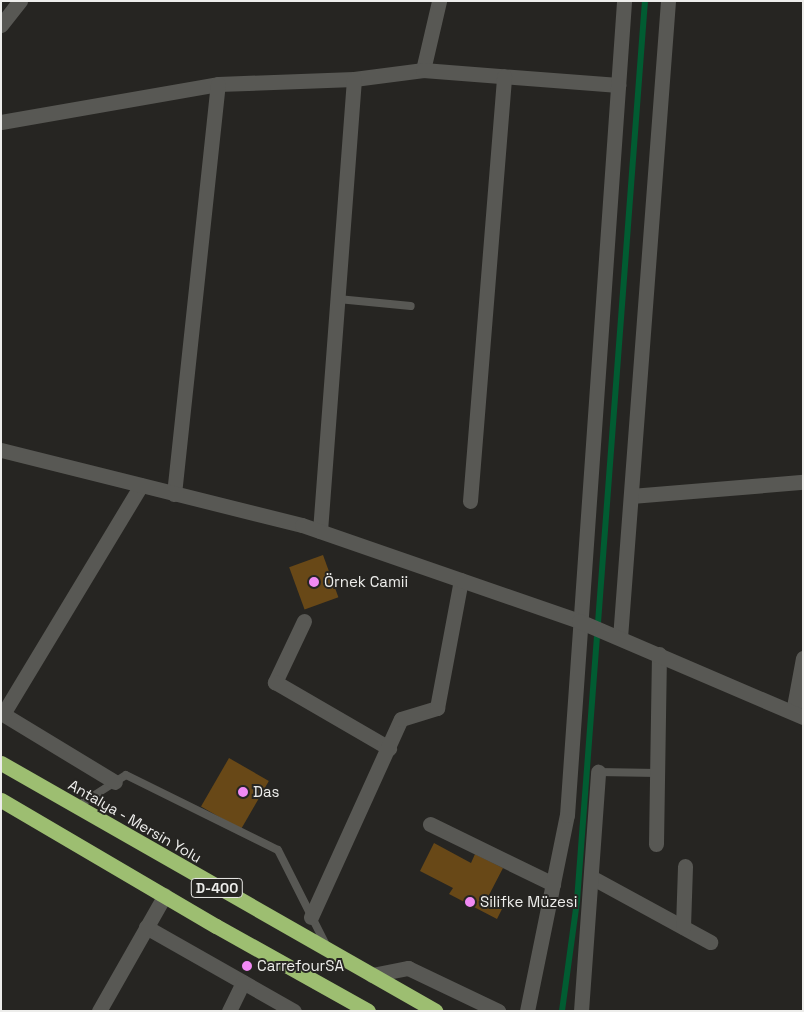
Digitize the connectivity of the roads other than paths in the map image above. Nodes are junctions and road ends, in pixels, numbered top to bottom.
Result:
1 (20, 1) edge
2 (439, 1) edge
3 (624, 1) edge
4 (668, 1) edge
5 (1, 25) edge
6 (423, 70) junction
7 (504, 76) junction
8 (354, 79) junction
9 (218, 84) junction
10 (618, 85) junction
11 (1, 122) edge
12 (338, 299) junction
13 (411, 306) dead end
14 (1, 450) edge
15 (803, 482) edge
16 (141, 486) junction
17 (174, 494) junction
18 (631, 496) junction
19 (470, 501) dead end
20 (320, 531) junction
21 (461, 580) junction
22 (304, 621) dead end
23 (579, 621) junction
24 (620, 638) junction
25 (659, 654) junction
26 (803, 658) edge
27 (2, 713) edge
28 (798, 714) edge
29 (389, 748) junction
30 (1, 764) edge
31 (598, 772) joint
32 (657, 773) junction
33 (115, 782) junction
34 (1, 800) edge
35 (76, 807) junction
36 (430, 824) dead end
37 (656, 844) dead end
38 (685, 866) dead end
39 (591, 876) junction
40 (552, 884) junction
41 (164, 895) junction
42 (311, 917) junction
43 (683, 927) junction
44 (146, 928) junction
45 (710, 942) dead end
46 (329, 951) junction
47 (372, 975) junction
48 (243, 982) junction
49 (99, 1011) edge
50 (229, 1011) edge
51 (294, 1011) edge
52 (368, 1011) edge
53 (435, 1011) edge
54 (498, 1011) edge
55 (527, 1011) edge
56 (582, 1011) edge

1 - 5 street
2 - 6 street
3 - 10 street
4 - 18 street
6 - 7 street
6 - 8 street
7 - 10 street
7 - 19 street
8 - 9 street
8 - 12 street
9 - 11 street
9 - 17 street
10 - 23 street
12 - 13 lane
12 - 20 street
14 - 16 street
15 - 18 street
16 - 17 street
16 - 27 street
17 - 20 street
18 - 24 street
20 - 21 street
21 - 23 street
21 - 29 street
22 - 29 street
23 - 24 street
23 - 40 street
24 - 25 street
25 - 28 street
25 - 32 street
26 - 28 street
27 - 33 street
29 - 42 street
30 - 35 highway, Antalya - Mersin Yolu / D-400
31 - 32 lane
31 - 39 street
32 - 37 street
33 - 35 lane
33 - 42 lane
34 - 41 highway, D-400
35 - 46 highway, Antalya - Mersin Yolu / D-400
36 - 40 street
38 - 43 street
39 - 43 street
39 - 56 street
40 - 55 street
41 - 44 street
41 - 52 highway, D-400
42 - 46 lane
43 - 45 street
44 - 48 street
44 - 49 street
46 - 47 highway, Antalya - Mersin Yolu / D-400
47 - 53 highway, Antalya - Mersin Yolu / D-400
47 - 54 street
48 - 50 street
48 - 51 street

